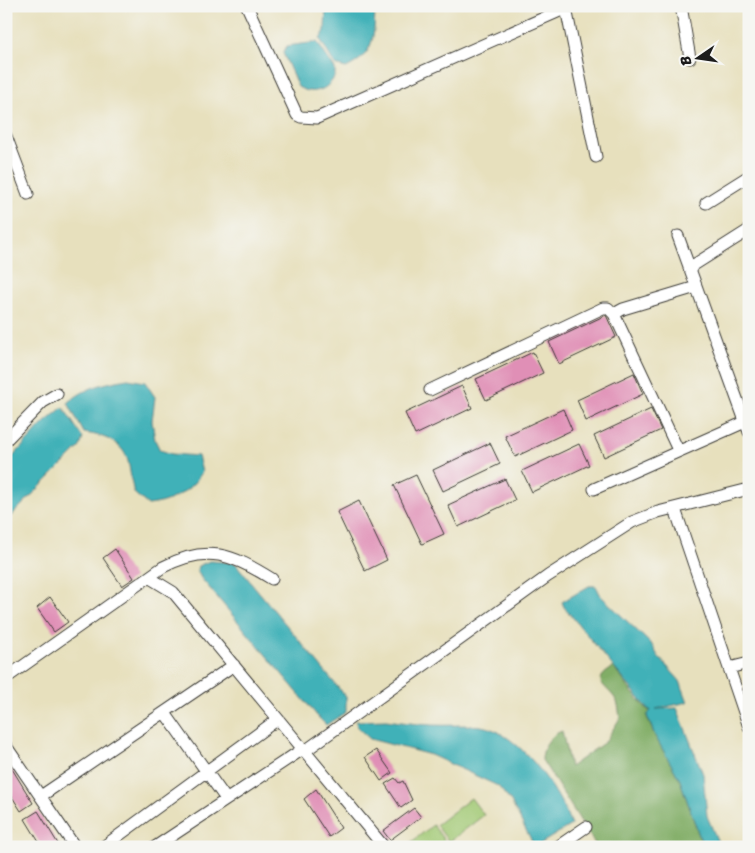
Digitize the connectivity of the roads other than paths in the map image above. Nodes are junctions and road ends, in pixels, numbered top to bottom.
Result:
1 (247, 6) edge
2 (680, 6) edge
3 (568, 7) edge
4 (690, 58) dead end
5 (6, 136) edge
6 (596, 157) dead end
7 (749, 176) edge
8 (28, 194) dead end
9 (706, 203) dead end
10 (749, 230) edge
11 (678, 236) dead end
12 (689, 268) junction
13 (696, 287) junction
14 (614, 314) junction
15 (430, 390) dead end
16 (56, 394) dead end
17 (747, 427) edge
18 (6, 440) edge
19 (678, 450) junction
20 (594, 489) dead end
21 (749, 489) edge
22 (675, 509) junction
23 (150, 578) junction
24 (272, 579) dead end
25 (749, 662) edge
26 (234, 665) junction
27 (729, 668) junction
28 (6, 678) edge
29 (165, 713) junction
30 (278, 719) junction
31 (749, 727) edge
32 (6, 746) edge
33 (304, 750) junction
34 (206, 772) junction
35 (41, 796) junction
36 (226, 800) junction
37 (586, 827) dead end
38 (75, 847) edge
39 (103, 847) edge
40 (155, 847) edge
41 (384, 847) edge
42 (557, 847) edge

1 - 3 street
2 - 4 street
3 - 6 street
5 - 8 street
7 - 9 street
10 - 12 street
11 - 12 street
12 - 13 street
13 - 14 street
13 - 17 street
14 - 15 street
14 - 19 street
16 - 18 street
17 - 19 street
19 - 20 street
21 - 22 street
22 - 27 street
22 - 33 street
23 - 24 street
23 - 26 street
23 - 28 street
25 - 27 street
26 - 29 street
26 - 30 street
27 - 31 street
29 - 34 street
29 - 35 street
30 - 33 street
30 - 34 street
32 - 35 street
33 - 36 street
33 - 41 street
34 - 36 street
34 - 39 street
35 - 38 street
36 - 40 street
37 - 42 street

